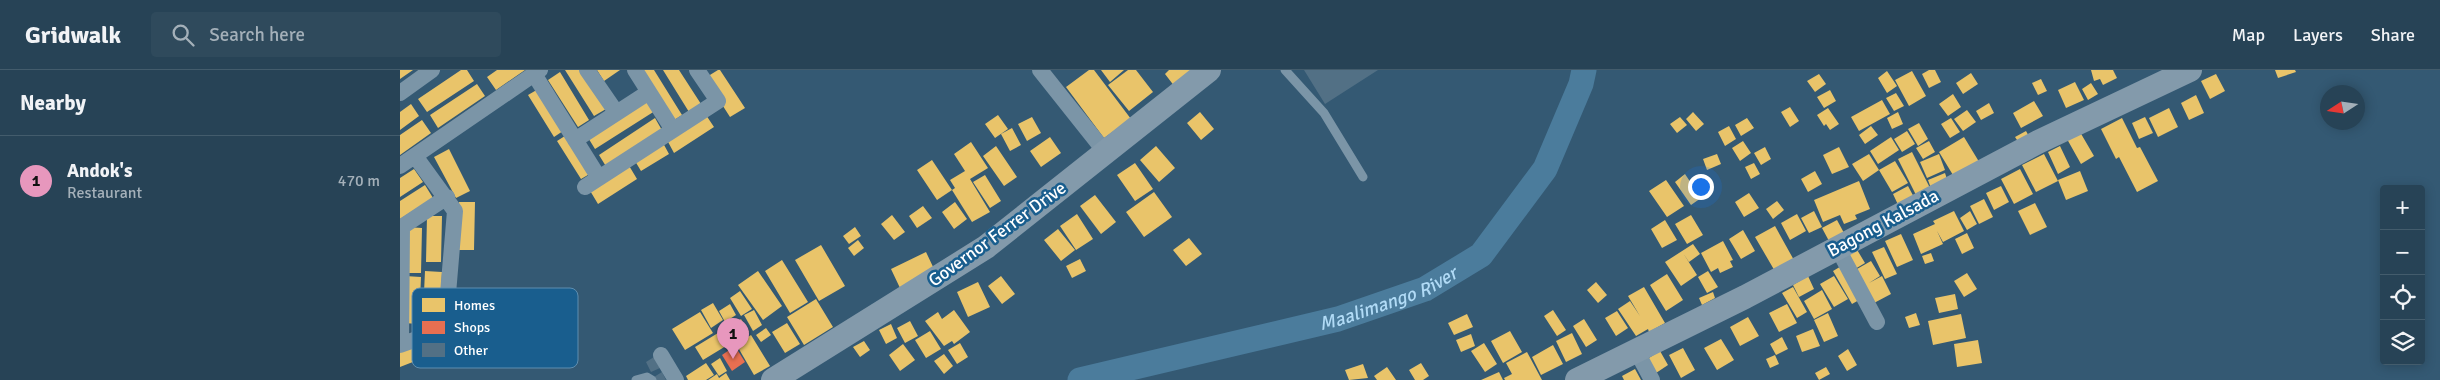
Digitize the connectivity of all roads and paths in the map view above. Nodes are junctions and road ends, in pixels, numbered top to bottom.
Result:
1 (432, 70) edge
2 (588, 70) edge
3 (636, 70) edge
4 (697, 70) edge
5 (1040, 70) edge
6 (1209, 70) edge
7 (1285, 70) edge
8 (2190, 70) edge
9 (537, 72) edge
10 (649, 92) junction
11 (400, 93) edge
12 (616, 112) junction
13 (673, 130) junction
14 (575, 140) junction
15 (1106, 153) junction
16 (415, 156) junction
17 (400, 166) edge
18 (1363, 177) dead end
19 (447, 198) junction
20 (401, 227) edge
21 (1837, 246) junction
22 (448, 288) edge
23 (1878, 322) dead end
24 (412, 341) edge
25 (400, 345) edge
26 (1636, 350) junction
27 (661, 355) dead end
28 (636, 380) edge
29 (652, 380) edge
30 (676, 380) edge
31 (772, 380) edge
32 (1577, 380) edge
33 (1652, 380) edge

1 - 11 street
2 - 12 street
3 - 10 street
4 - 13 street
5 - 15 street
6 - 15 street, Governor Ferrer Drive
7 - 18 lane
8 - 21 street, Bagong Kalsada
9 - 14 street
9 - 16 street
10 - 12 street
10 - 13 street
12 - 14 street
13 - 14 street
15 - 31 street, Governor Ferrer Drive
16 - 17 street
16 - 19 street
19 - 20 street
19 - 22 street
20 - 25 street
21 - 23 street
21 - 26 street, Bagong Kalsada
24 - 25 street
26 - 32 street, Bagong Kalsada
26 - 33 street
27 - 30 street
28 - 29 lane

